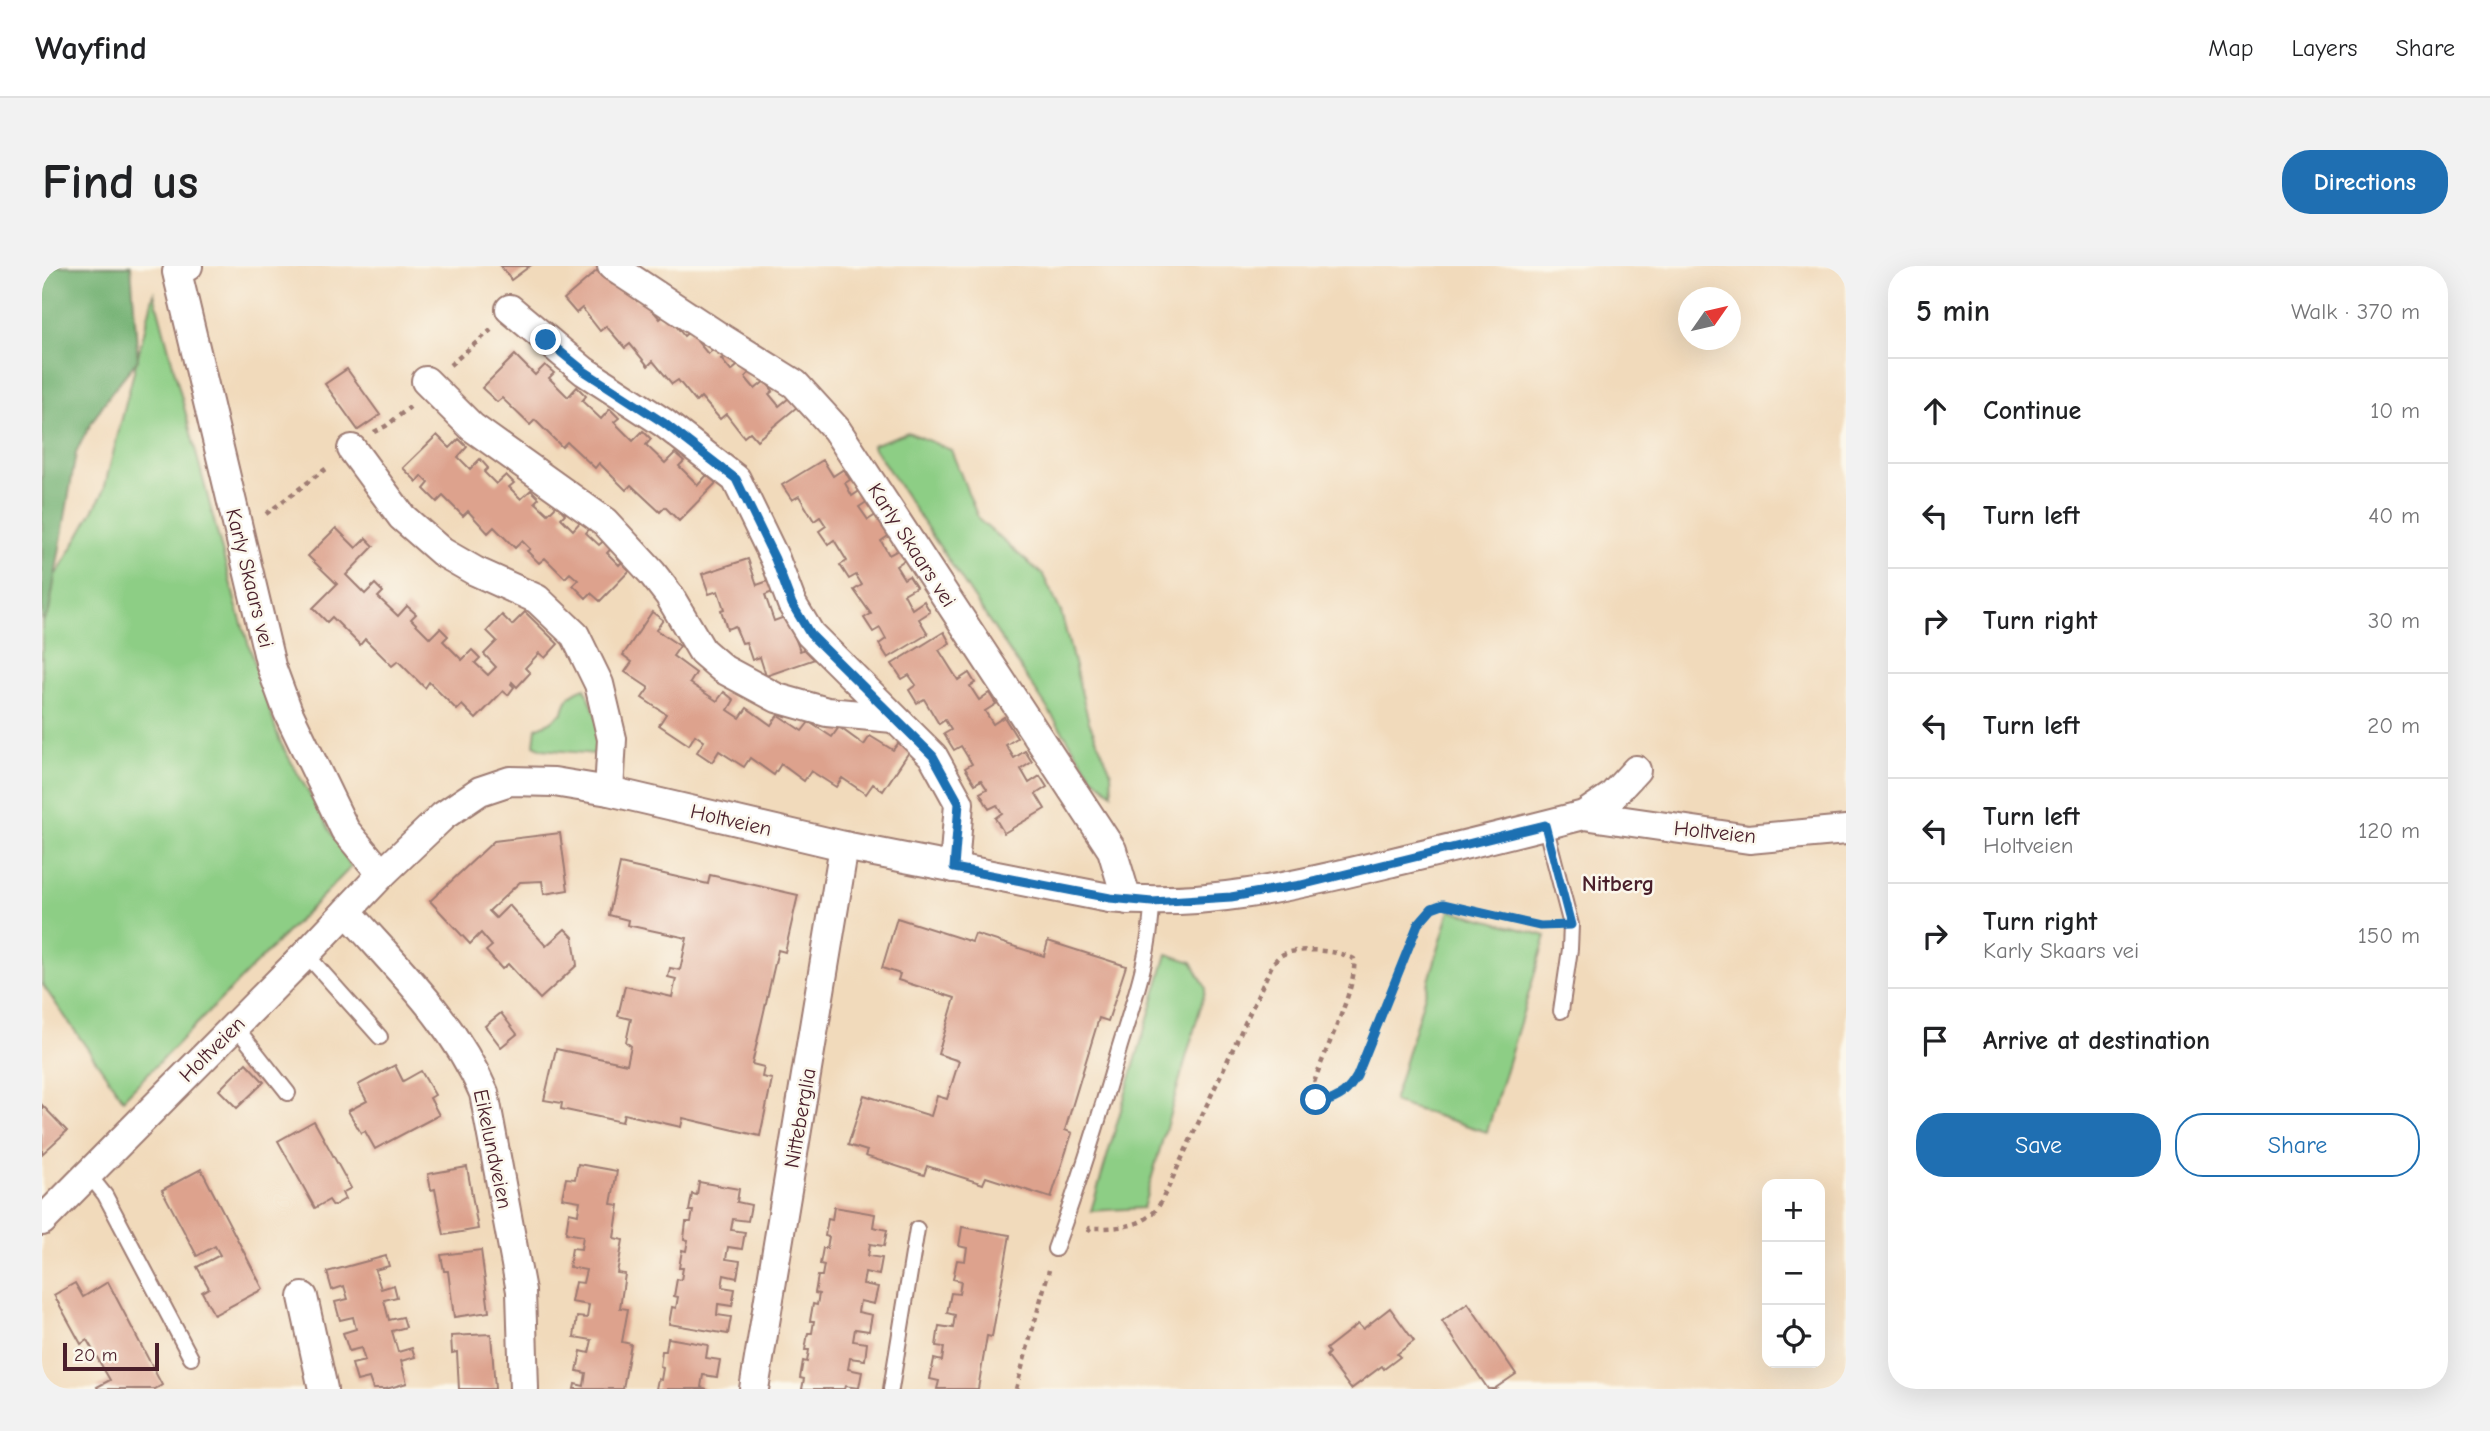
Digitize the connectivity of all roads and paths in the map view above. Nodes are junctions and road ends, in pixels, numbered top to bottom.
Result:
1 (612, 266) edge
2 (180, 268) edge
3 (510, 309) dead end
4 (426, 382) dead end
5 (352, 449) joint
6 (239, 534) junction
7 (893, 718) junction
8 (1636, 770) dead end
9 (609, 791) junction
10 (1584, 815) junction
11 (1545, 825) junction
12 (1846, 830) edge
13 (844, 846) junction
14 (954, 868) junction
15 (382, 874) junction
16 (1140, 901) junction
17 (347, 911) junction
18 (1571, 925) junction
19 (306, 954) junction
20 (1561, 1011) dead end
21 (235, 1026) junction
22 (380, 1037) dead end
23 (288, 1093) dead end
24 (89, 1175) junction
25 (42, 1221) edge
26 (1090, 1227) dead end
27 (917, 1229) dead end
28 (1055, 1249) joint
29 (303, 1297) dead end
30 (191, 1358) dead end
31 (323, 1389) edge
32 (524, 1389) edge
33 (754, 1389) edge
34 (891, 1389) edge
35 (1016, 1389) edge

1 - 16 street, Karly Skaars vei
2 - 6 street, Karly Skaars vei
3 - 7 street
4 - 7 street
5 - 6 path
5 - 9 street
6 - 15 street, Karly Skaars vei
7 - 14 street
8 - 10 street, Holtveien
9 - 13 street, Holtveien
9 - 15 street, Holtveien
10 - 11 street, Holtveien
10 - 12 street, Holtveien
11 - 16 street, Holtveien
11 - 18 lane
13 - 14 street, Holtveien
13 - 33 street, Nitteberglia
14 - 16 street, Holtveien
15 - 17 street, Holtveien
16 - 28 lane
17 - 19 street, Holtveien
17 - 32 street, Eikelundveien
18 - 20 lane
18 - 26 path
19 - 21 street, Holtveien
19 - 22 lane
21 - 23 lane
21 - 24 street, Holtveien
24 - 25 street, Holtveien
24 - 30 lane
27 - 34 lane
28 - 35 path
29 - 31 street

